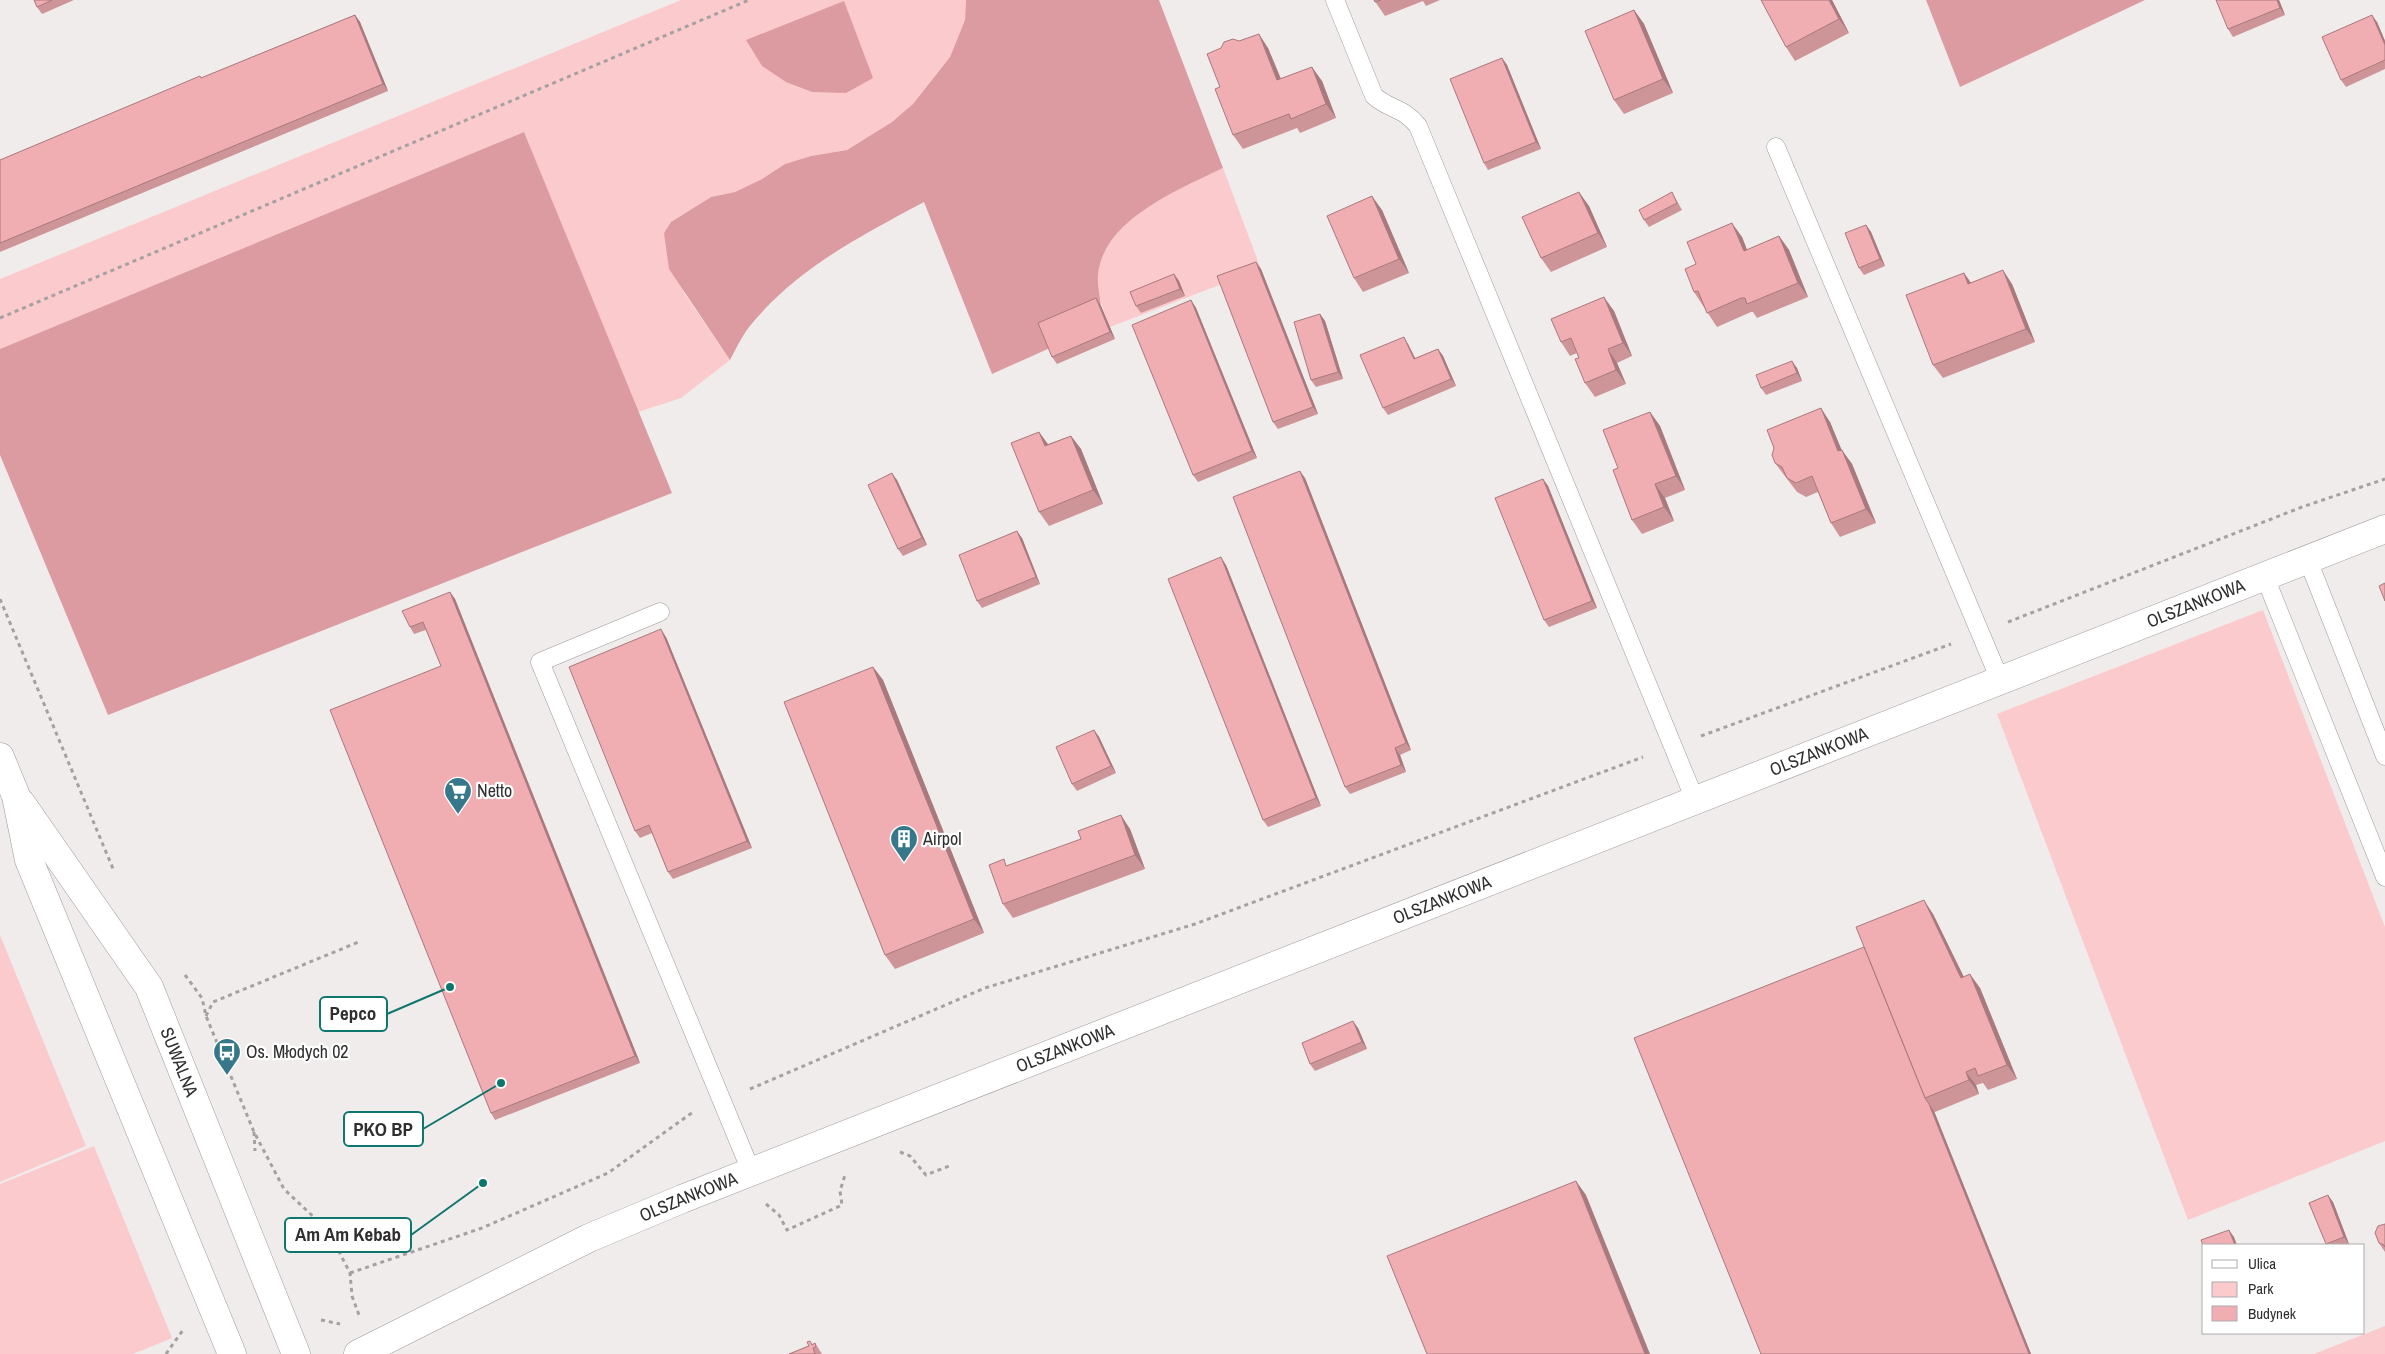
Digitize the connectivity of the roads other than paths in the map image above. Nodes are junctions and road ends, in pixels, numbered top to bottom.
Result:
1 (1335, 0) edge
2 (1776, 147) dead end
3 (2385, 529) edge
4 (2308, 560) junction
5 (2265, 577) junction
6 (660, 612) dead end
7 (2000, 680) junction
8 (2385, 756) edge
9 (0, 757) edge
10 (16, 796) junction
11 (1695, 800) junction
12 (2385, 877) edge
13 (751, 1171) junction
14 (232, 1354) edge
15 (296, 1354) edge
16 (358, 1354) edge

1 - 11 lane
2 - 7 lane
3 - 4 street, OLSZANKOWA
4 - 5 street, OLSZANKOWA
4 - 8 lane
5 - 7 street, OLSZANKOWA
5 - 12 lane
6 - 13 lane
7 - 11 street, OLSZANKOWA
9 - 10 street, SUWALNA
10 - 14 street, SUWALNA
10 - 15 street, SUWALNA
11 - 13 street, OLSZANKOWA
13 - 16 street, OLSZANKOWA

